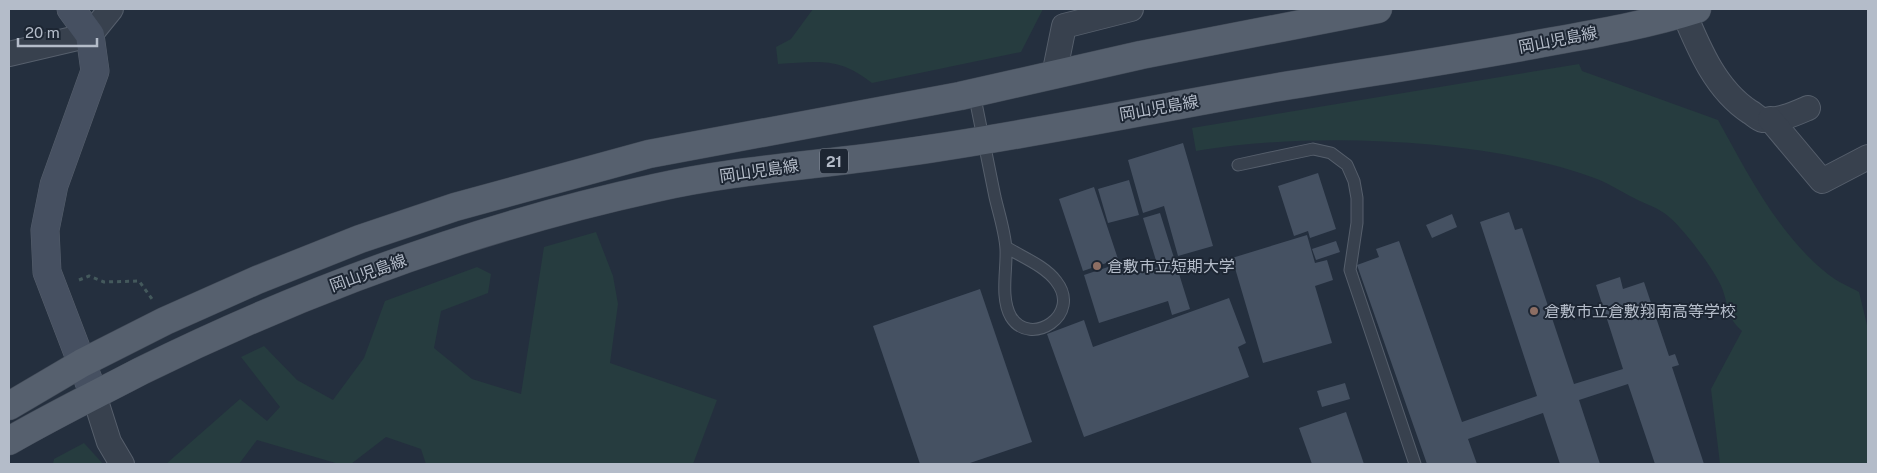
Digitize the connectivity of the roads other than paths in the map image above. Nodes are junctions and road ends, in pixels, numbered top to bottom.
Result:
1 (71, 9) edge
2 (111, 9) edge
3 (1131, 9) edge
4 (1378, 9) edge
5 (1690, 11) edge
6 (90, 35) junction
7 (9, 54) edge
8 (1054, 75) junction
9 (974, 93) junction
10 (1808, 108) dead end
11 (1770, 119) junction
12 (983, 139) junction
13 (1868, 157) edge
14 (1238, 165) dead end
15 (1006, 247) junction
16 (82, 363) junction
17 (94, 395) junction
18 (9, 406) edge
19 (9, 441) edge
20 (122, 464) edge
21 (1415, 464) edge

1 - 6 street
2 - 6 street
3 - 8 street
4 - 8 main road, 岡山児島線
5 - 11 street
5 - 12 main road, 岡山児島線 / 21
6 - 7 street
6 - 16 street
8 - 9 main road, 岡山児島線
9 - 12 lane
9 - 16 main road, 岡山児島線
10 - 11 street
11 - 13 street
12 - 15 lane
12 - 17 main road, 岡山児島線 / 21
14 - 21 lane
15 - 15 lane
16 - 17 street
16 - 18 main road, 岡山児島線
17 - 19 main road, 岡山児島線 / 21
17 - 20 street

